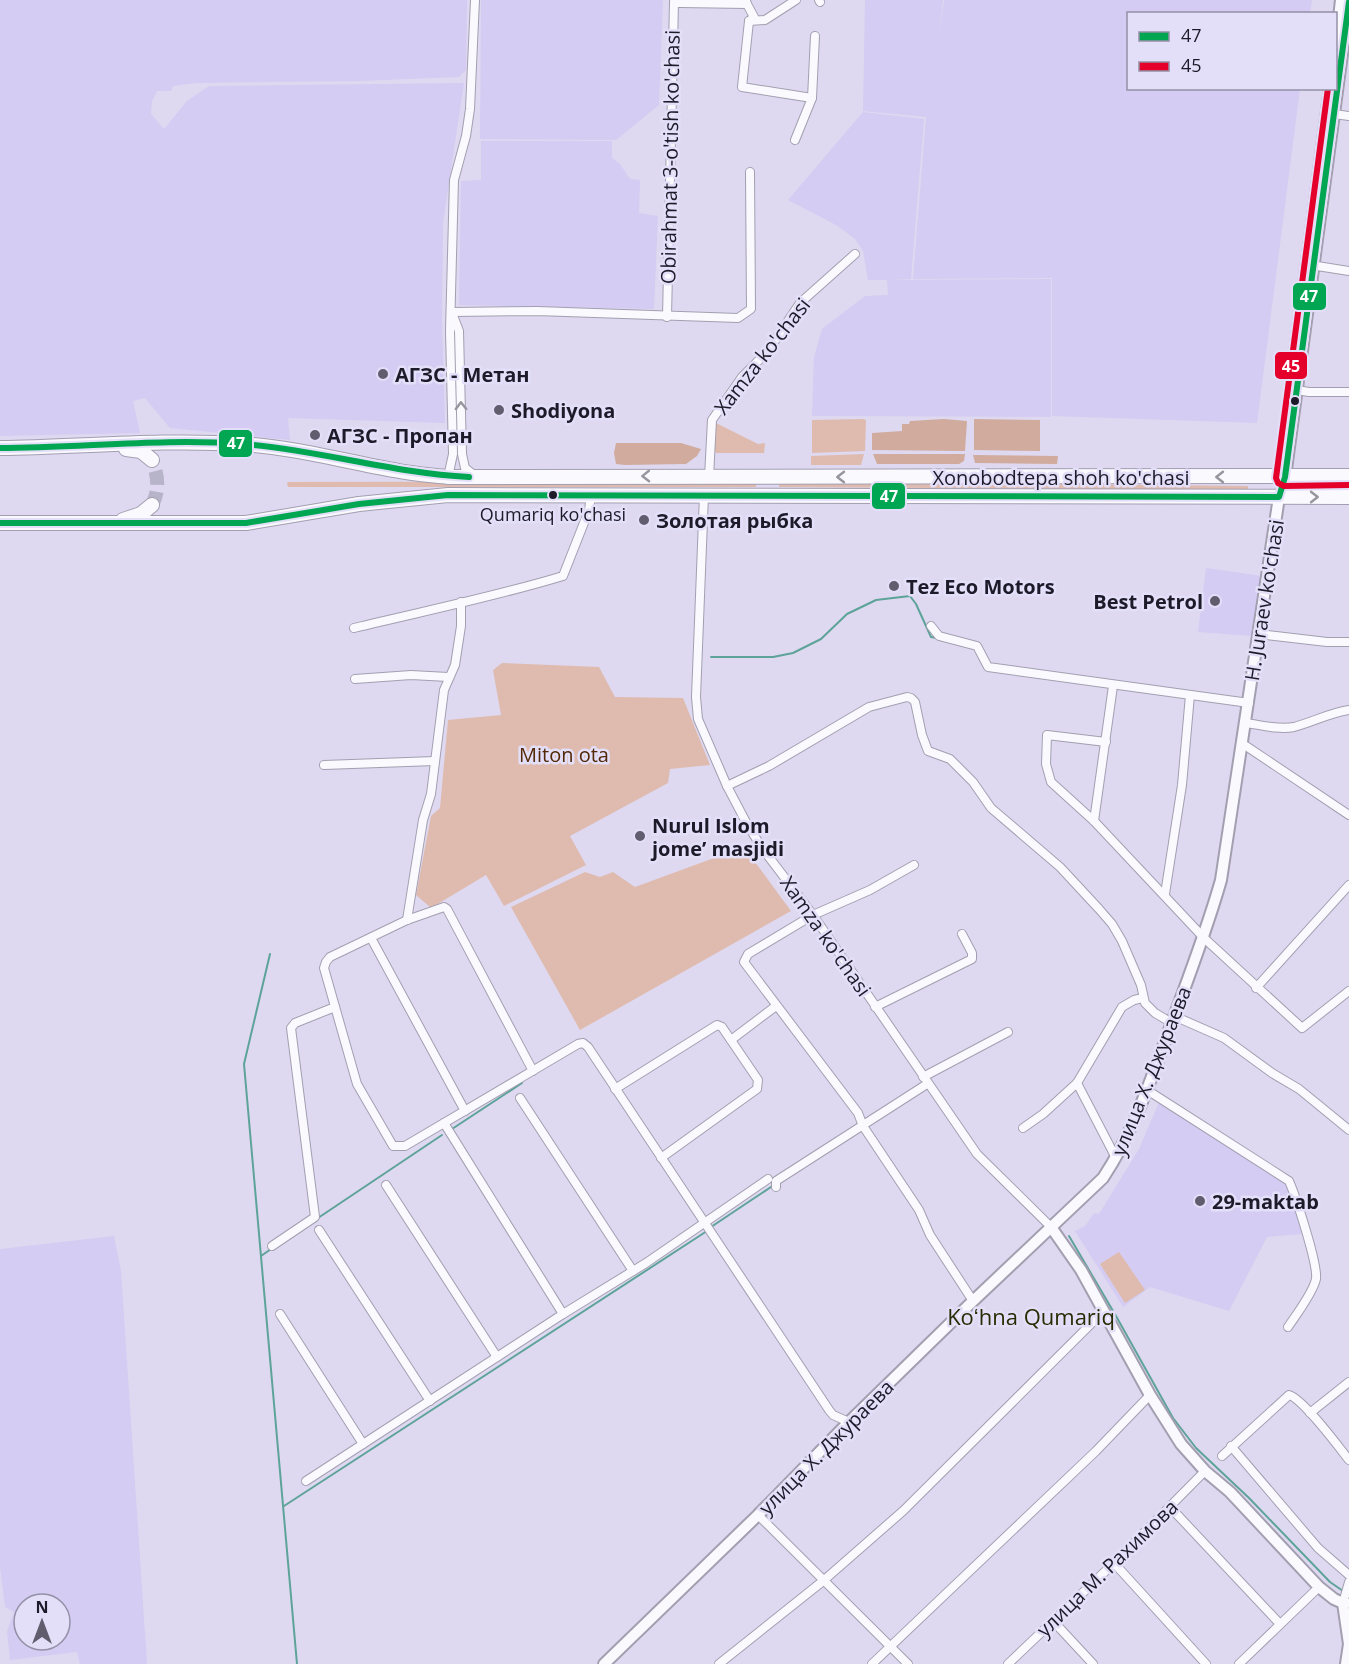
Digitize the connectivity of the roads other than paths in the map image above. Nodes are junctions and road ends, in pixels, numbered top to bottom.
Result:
1 (475, 0) edge
2 (796, 0) edge
3 (1341, 0) edge
4 (680, 1) edge
5 (746, 2) edge
6 (1349, 2) edge
7 (749, 21) junction
8 (1337, 29) edge
9 (815, 36) dead end
10 (1330, 90) edge
11 (812, 98) junction
12 (1334, 114) junction
13 (1349, 116) edge
14 (795, 140) dead end
15 (750, 172) dead end
16 (855, 254) dead end
17 (1310, 265) junction
18 (1349, 271) edge
19 (452, 312) junction
20 (667, 317) junction
21 (1294, 390) junction
22 (1349, 392) edge
23 (91, 446) junction
24 (0, 448) edge
25 (153, 460) dead end
26 (1349, 476) edge
27 (448, 477) junction
28 (480, 477) junction
29 (709, 477) junction
30 (762, 477) junction
31 (1282, 477) junction
32 (591, 495) junction
33 (704, 495) junction
34 (761, 496) junction
35 (1279, 497) junction
36 (1349, 497) edge
37 (152, 505) dead end
38 (0, 524) edge
39 (103, 524) junction
40 (460, 602) junction
41 (931, 626) dead end
42 (354, 628) dead end
43 (1258, 634) junction
44 (1349, 642) edge
45 (448, 677) junction
46 (355, 679) dead end
47 (1113, 686) junction
48 (1190, 695) junction
49 (1249, 703) junction
50 (1349, 710) edge
51 (1246, 723) junction
52 (1106, 742) junction
53 (1243, 744) junction
54 (435, 761) junction
55 (324, 765) dead end
56 (727, 786) junction
57 (1349, 815) edge
58 (1094, 821) junction
59 (914, 865) dead end
60 (1349, 885) edge
61 (1165, 894) junction
62 (813, 915) junction
63 (407, 920) junction
64 (962, 934) dead end
65 (371, 938) junction
66 (1204, 938) junction
67 (1256, 988) junction
68 (1349, 991) edge
69 (1143, 998) junction
70 (776, 1006) junction
71 (335, 1007) junction
72 (875, 1007) junction
73 (1173, 1019) junction
74 (1008, 1032) dead end
75 (731, 1040) junction
76 (533, 1071) junction
77 (925, 1081) junction
78 (1077, 1083) junction
79 (615, 1089) junction
80 (1147, 1090) junction
81 (520, 1098) dead end
82 (465, 1111) junction
83 (444, 1123) junction
84 (863, 1126) junction
85 (1023, 1128) dead end
86 (1349, 1130) edge
87 (661, 1158) junction
88 (1116, 1158) junction
89 (768, 1179) dead end
90 (386, 1185) dead end
91 (776, 1187) dead end
92 (704, 1222) junction
93 (1051, 1227) junction
94 (319, 1230) dead end
95 (272, 1246) dead end
96 (633, 1271) junction
97 (973, 1301) junction
98 (1104, 1311) junction
99 (280, 1314) dead end
100 (562, 1314) junction
101 (1288, 1327) dead end
102 (497, 1357) junction
103 (1349, 1382) edge
104 (1150, 1395) junction
105 (430, 1401) junction
106 (1310, 1413) junction
107 (849, 1422) junction
108 (363, 1444) junction
109 (1231, 1446) junction
110 (1222, 1456) dead end
111 (1349, 1460) edge
112 (1205, 1471) junction
113 (306, 1481) dead end
114 (1170, 1507) junction
115 (758, 1515) junction
116 (1114, 1563) junction
117 (1349, 1575) edge
118 (823, 1581) junction
119 (1348, 1584) edge
120 (1319, 1587) junction
121 (1346, 1601) edge
122 (1054, 1622) junction
123 (1280, 1624) junction
124 (891, 1648) junction
125 (1347, 1660) edge
126 (604, 1664) edge
127 (719, 1664) edge
128 (872, 1664) edge
129 (908, 1664) edge
130 (1008, 1664) edge
131 (1093, 1664) edge
132 (1206, 1664) edge
133 (1239, 1664) edge

1 - 19 street
2 - 7 street
3 - 8 street
4 - 5 street, Obirahmat 3-o'tish ko'chasi
4 - 20 street, Obirahmat 3-o'tish ko'chasi
5 - 7 street, Obirahmat 3-o'tish ko'chasi
6 - 12 street
7 - 11 street, Obirahmat 3-o'tish ko'chasi
9 - 11 street
10 - 17 street
11 - 14 street
12 - 13 street
12 - 17 street
15 - 20 street
16 - 29 street, Xamza ko'chasi
17 - 18 street
17 - 21 street
19 - 20 street
19 - 27 street
28 -> 19 street
21 - 22 street
21 - 31 street
23 - 24 highway
23 - 25 highway
23 - 27 highway, Xonobodtepa shoh ko'chasi
26 - 31 highway, Xonobodtepa shoh ko'chasi
27 - 28 highway, Xonobodtepa shoh ko'chasi
29 -> 28 highway, Xonobodtepa shoh ko'chasi
29 - 30 highway, Xonobodtepa shoh ko'chasi
31 -> 30 highway, Xonobodtepa shoh ko'chasi
30 - 34 highway
31 - 35 highway
32 - 33 highway, Xonobodtepa shoh ko'chasi
32 - 39 highway, Xonobodtepa shoh ko'chasi
32 - 40 street
33 - 34 highway, Xonobodtepa shoh ko'chasi
33 - 56 street, Xamza ko'chasi
34 - 35 highway, Xonobodtepa shoh ko'chasi
35 -> 36 highway, Xonobodtepa shoh ko'chasi
35 - 43 street, H. Juraev ko'chasi
37 - 39 highway
38 - 39 highway
40 - 42 street
40 - 45 street
41 - 47 street
43 - 44 street
43 - 49 street, H. Juraev ko'chasi
45 - 46 street
45 - 54 street
47 - 48 street
47 - 52 street
48 - 49 street
48 - 61 street
49 - 51 street, улица Х. Джураева
50 - 51 street
51 - 53 street, улица Х. Джураева
52 - 58 street
52 - 58 street
53 - 57 street
53 - 66 street, улица Х. Джураева
54 - 55 street
54 - 63 street
56 - 62 street, Xamza ko'chasi
56 - 69 street
58 - 61 street
59 - 62 street
60 - 67 street
61 - 66 street
62 - 70 street
62 - 72 street, Xamza ko'chasi
63 - 65 street
63 - 76 street
64 - 72 street
65 - 71 street
65 - 82 street
66 - 67 street
66 - 73 street, улица Х. Джураева
67 - 68 street
69 - 73 street
69 - 78 street
70 - 75 street
70 - 84 street
71 - 83 street
71 - 95 street
72 - 77 street, Xamza ko'chasi
73 - 80 street, улица Х. Джураева
73 - 86 street
74 - 77 street
75 - 79 street
75 - 87 street
76 - 79 street
76 - 82 street
77 - 84 street
77 - 93 street, Xamza ko'chasi
78 - 85 street
78 - 88 street
79 - 87 street
80 - 88 street, улица Х. Джураева
80 - 101 street
81 - 96 street
82 - 83 street
83 - 100 street
84 - 91 street
84 - 97 street
87 - 92 street
88 - 93 street, улица Х. Джураева
89 - 92 street
90 - 102 street
92 - 96 street
92 - 107 street
93 - 97 street, улица Х. Джураева
93 - 98 street
94 - 105 street
96 - 100 street
97 - 107 street, улица Х. Джураева
98 - 104 street
98 - 118 street
99 - 108 street
100 - 102 street
102 - 105 street
103 - 106 street
104 - 112 street
104 - 124 street
105 - 108 street
106 - 109 street
106 - 111 street
107 - 115 street, улица Х. Джураева
108 - 113 street
109 - 110 street
109 - 117 street
112 - 114 street, улица М. Рахимова
112 - 120 street
114 - 116 street, улица М. Рахимова
114 - 123 street
115 - 118 street
115 - 126 street, улица Х. Джураева
116 - 122 street, улица М. Рахимова
116 - 132 street
118 - 124 street
118 - 127 street
119 - 121 street
120 - 121 street
120 - 123 street
121 - 125 street
122 - 130 street, улица М. Рахимова
122 - 131 street
123 - 133 street
124 - 128 street
124 - 129 street

